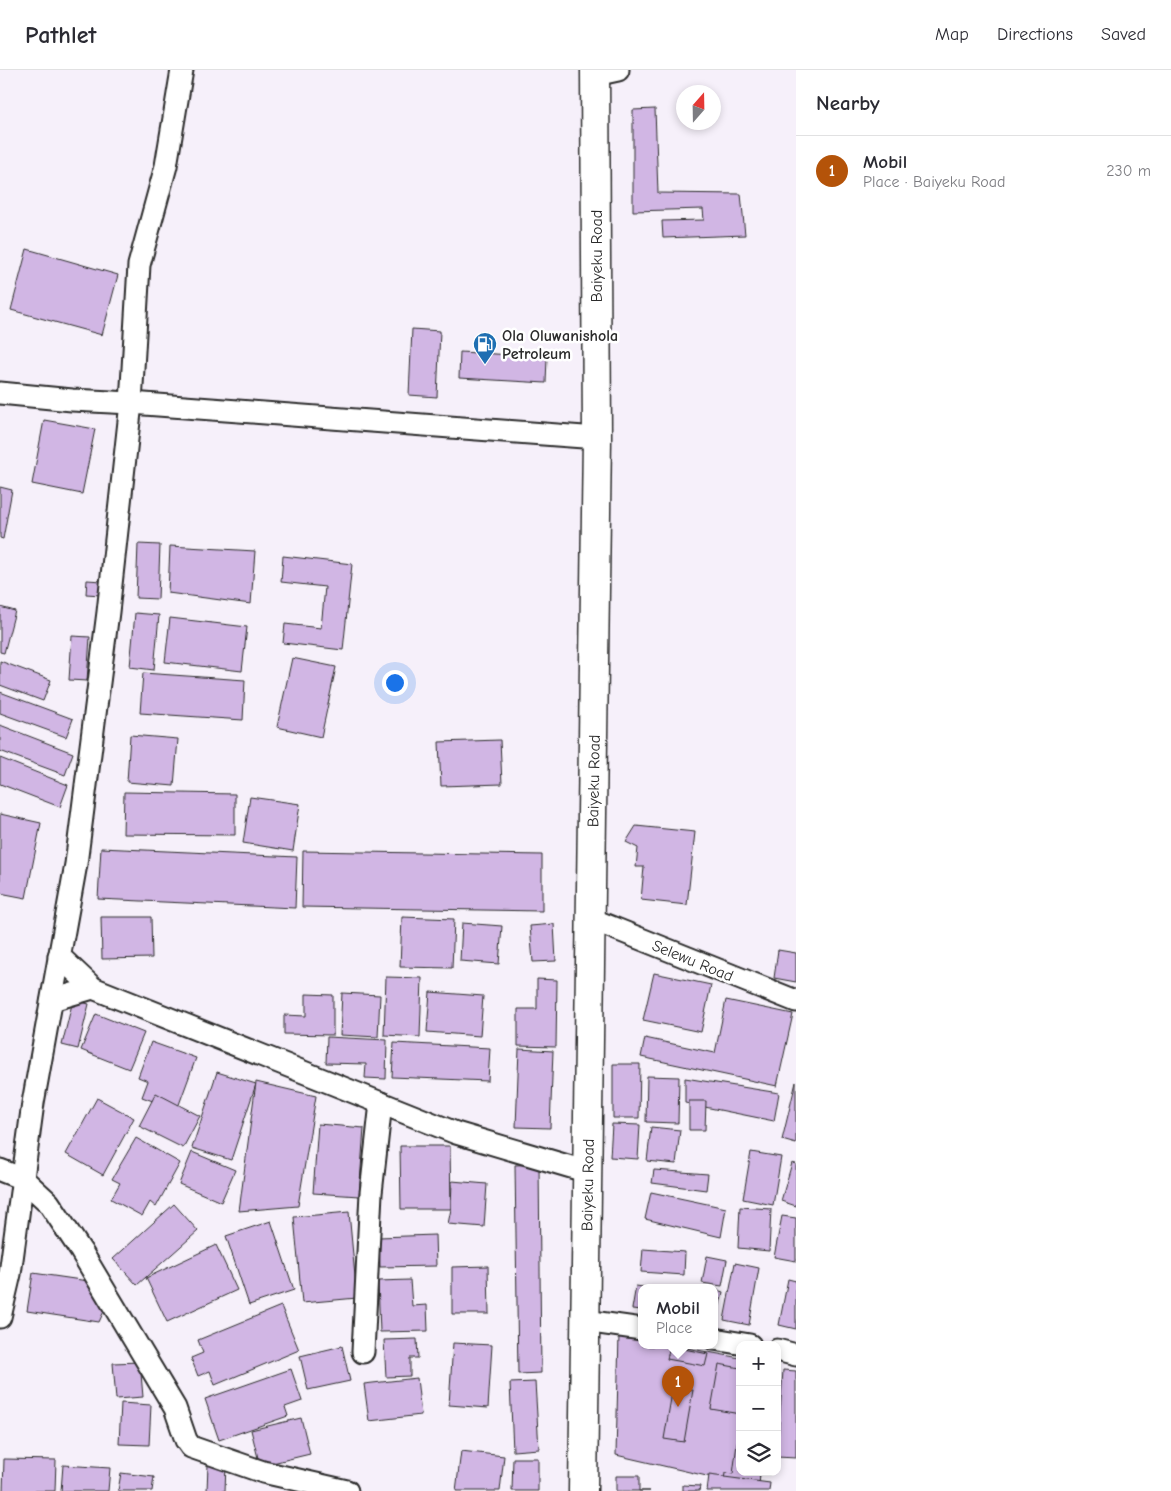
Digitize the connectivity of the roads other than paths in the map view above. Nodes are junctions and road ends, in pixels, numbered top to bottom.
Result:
1 (182, 70) edge
2 (603, 72) edge
3 (0, 393) edge
4 (131, 403) junction
5 (597, 438) junction
6 (591, 919) junction
7 (59, 956) junction
8 (94, 988) junction
9 (52, 1000) junction
10 (796, 1001) edge
11 (381, 1103) junction
12 (0, 1170) edge
13 (588, 1172) junction
14 (23, 1179) junction
15 (0, 1317) edge
16 (585, 1320) junction
17 (638, 1328) edge
18 (718, 1341) edge
19 (736, 1343) edge
20 (781, 1351) edge
21 (362, 1352) dead end
22 (796, 1355) edge
23 (347, 1491) edge
24 (583, 1491) edge

1 - 4 street
2 - 5 main road, Baiyeku Road
3 - 4 street
4 - 5 street
4 - 7 street
5 - 6 main road, Baiyeku Road
6 - 10 street, Selewu Road
6 - 13 main road, Baiyeku Road
7 - 8 street
7 - 9 street
8 - 9 street
8 - 11 street
9 - 14 street
11 - 13 street
11 - 21 street
12 - 14 street
13 - 16 main road, Baiyeku Road
14 - 15 street
14 - 23 street
16 - 17 street
16 - 24 main road, Baiyeku Road
18 - 19 street
20 - 22 street

